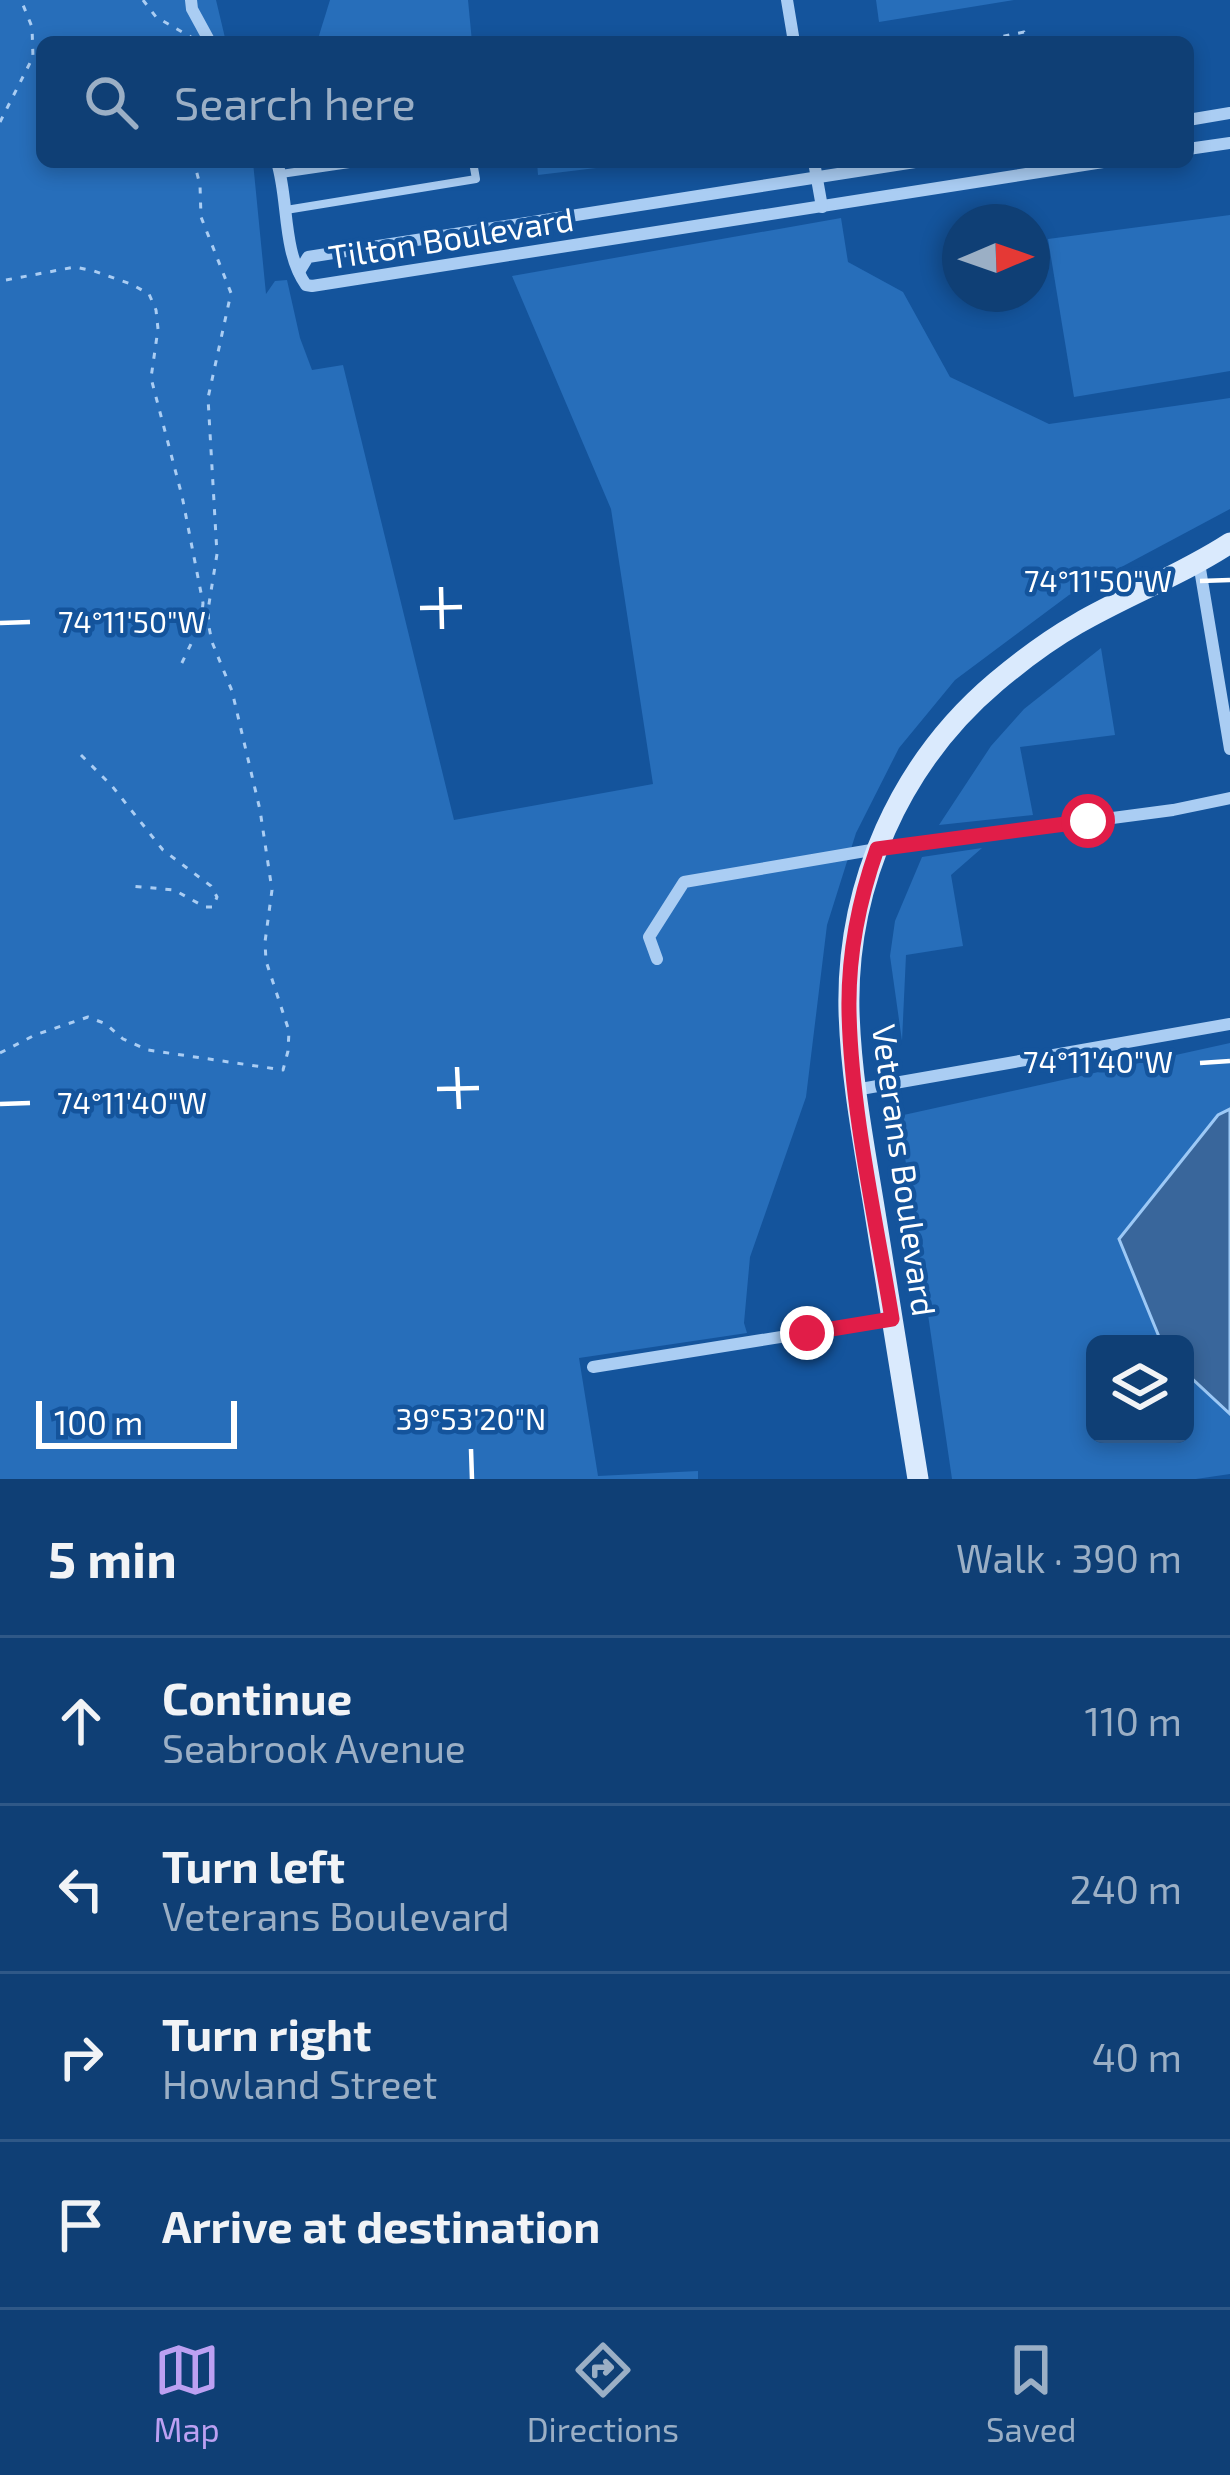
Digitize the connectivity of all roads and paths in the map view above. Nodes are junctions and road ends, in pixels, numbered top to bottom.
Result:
1 (21, 0) edge
2 (143, 0) edge
3 (191, 0) edge
4 (788, 0) edge
5 (189, 36) edge
6 (207, 36) edge
7 (793, 36) edge
8 (1230, 113) edge
9 (1194, 118) edge
10 (0, 122) edge
11 (1230, 143) edge
12 (1194, 148) edge
13 (196, 168) edge
14 (279, 168) edge
15 (474, 168) edge
16 (815, 168) edge
17 (878, 168) edge
18 (1066, 168) edge
19 (816, 178) junction
20 (822, 207) junction
21 (286, 210) junction
22 (298, 273) junction
23 (5, 280) dead end
24 (1230, 543) edge
25 (1199, 563) junction
26 (178, 671) dead end
27 (1230, 748) edge
28 (81, 755) dead end
29 (1230, 798) edge
30 (877, 849) junction
31 (131, 886) dead end
32 (657, 959) dead end
33 (1230, 1024) edge
34 (0, 1053) edge
35 (855, 1090) junction
36 (892, 1319) junction
37 (592, 1366) dead end
38 (918, 1479) edge

1 - 10 path
2 - 5 path
3 - 6 street
4 - 7 street
8 - 9 street
11 - 12 street
13 - 34 path
14 - 21 street
15 - 21 lane
16 - 19 street
17 - 19 street, Tilton Boulevard
18 - 20 street, Tilton Boulevard
19 - 20 street
19 - 22 street, Tilton Boulevard
20 - 22 street, Tilton Boulevard
21 - 22 street
23 - 26 path
24 - 25 main road, Veterans Boulevard
25 - 27 street
25 - 30 main road, Veterans Boulevard
28 - 31 path
29 - 30 street
30 - 32 street
30 - 35 main road, Veterans Boulevard
33 - 35 street
35 - 36 main road, Veterans Boulevard
36 - 37 street
36 - 38 main road, Veterans Boulevard

